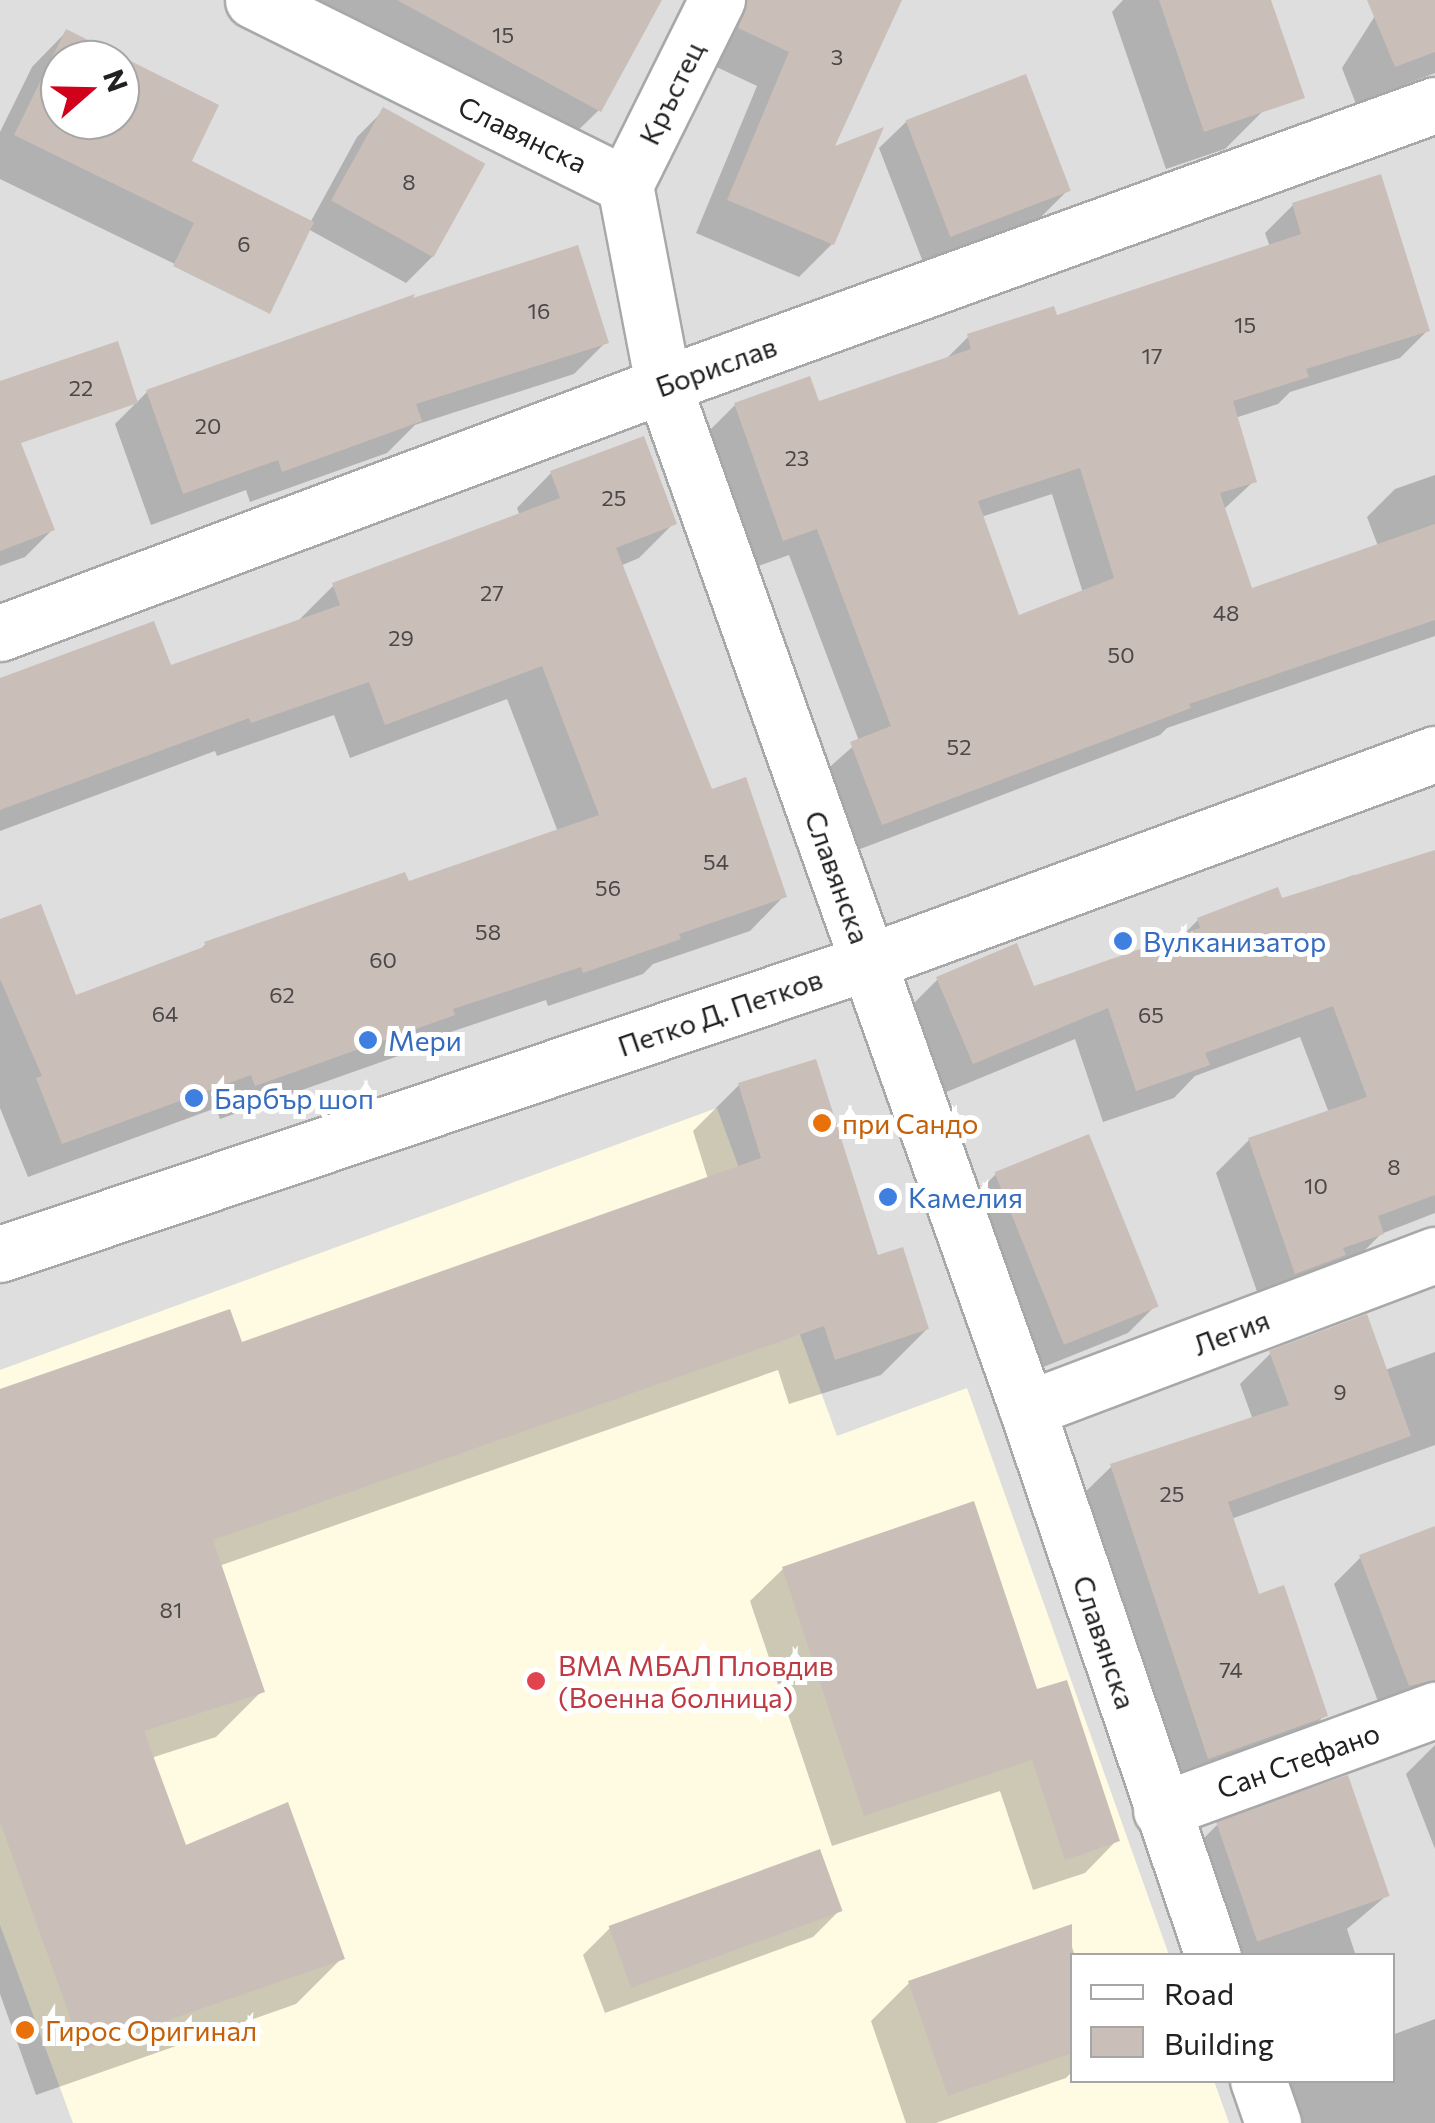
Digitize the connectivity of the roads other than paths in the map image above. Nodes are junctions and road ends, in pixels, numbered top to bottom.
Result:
1 (253, 0) edge
2 (717, 0) edge
3 (1435, 106) edge
4 (625, 185) junction
5 (663, 385) junction
6 (0, 633) edge
7 (1435, 754) edge
8 (868, 962) junction
9 (0, 1254) edge
10 (1435, 1255) edge
11 (1027, 1410) junction
12 (1435, 1710) edge
13 (1162, 1810) junction
14 (1213, 1953) edge
15 (1259, 2083) edge
16 (1273, 2123) edge

1 - 4 street, Славянска
2 - 4 street, Кръстец
3 - 5 street, Борислав
4 - 5 street, Славянска
5 - 6 street, Борислав
5 - 8 street, Славянска
7 - 8 street, Петко Д. Петков
8 - 9 street, Петко Д. Петков
8 - 11 street, Славянска
10 - 11 street, Легия
11 - 13 street, Славянска
12 - 13 street, Сан Стефано
13 - 14 street, Славянска
15 - 16 street

